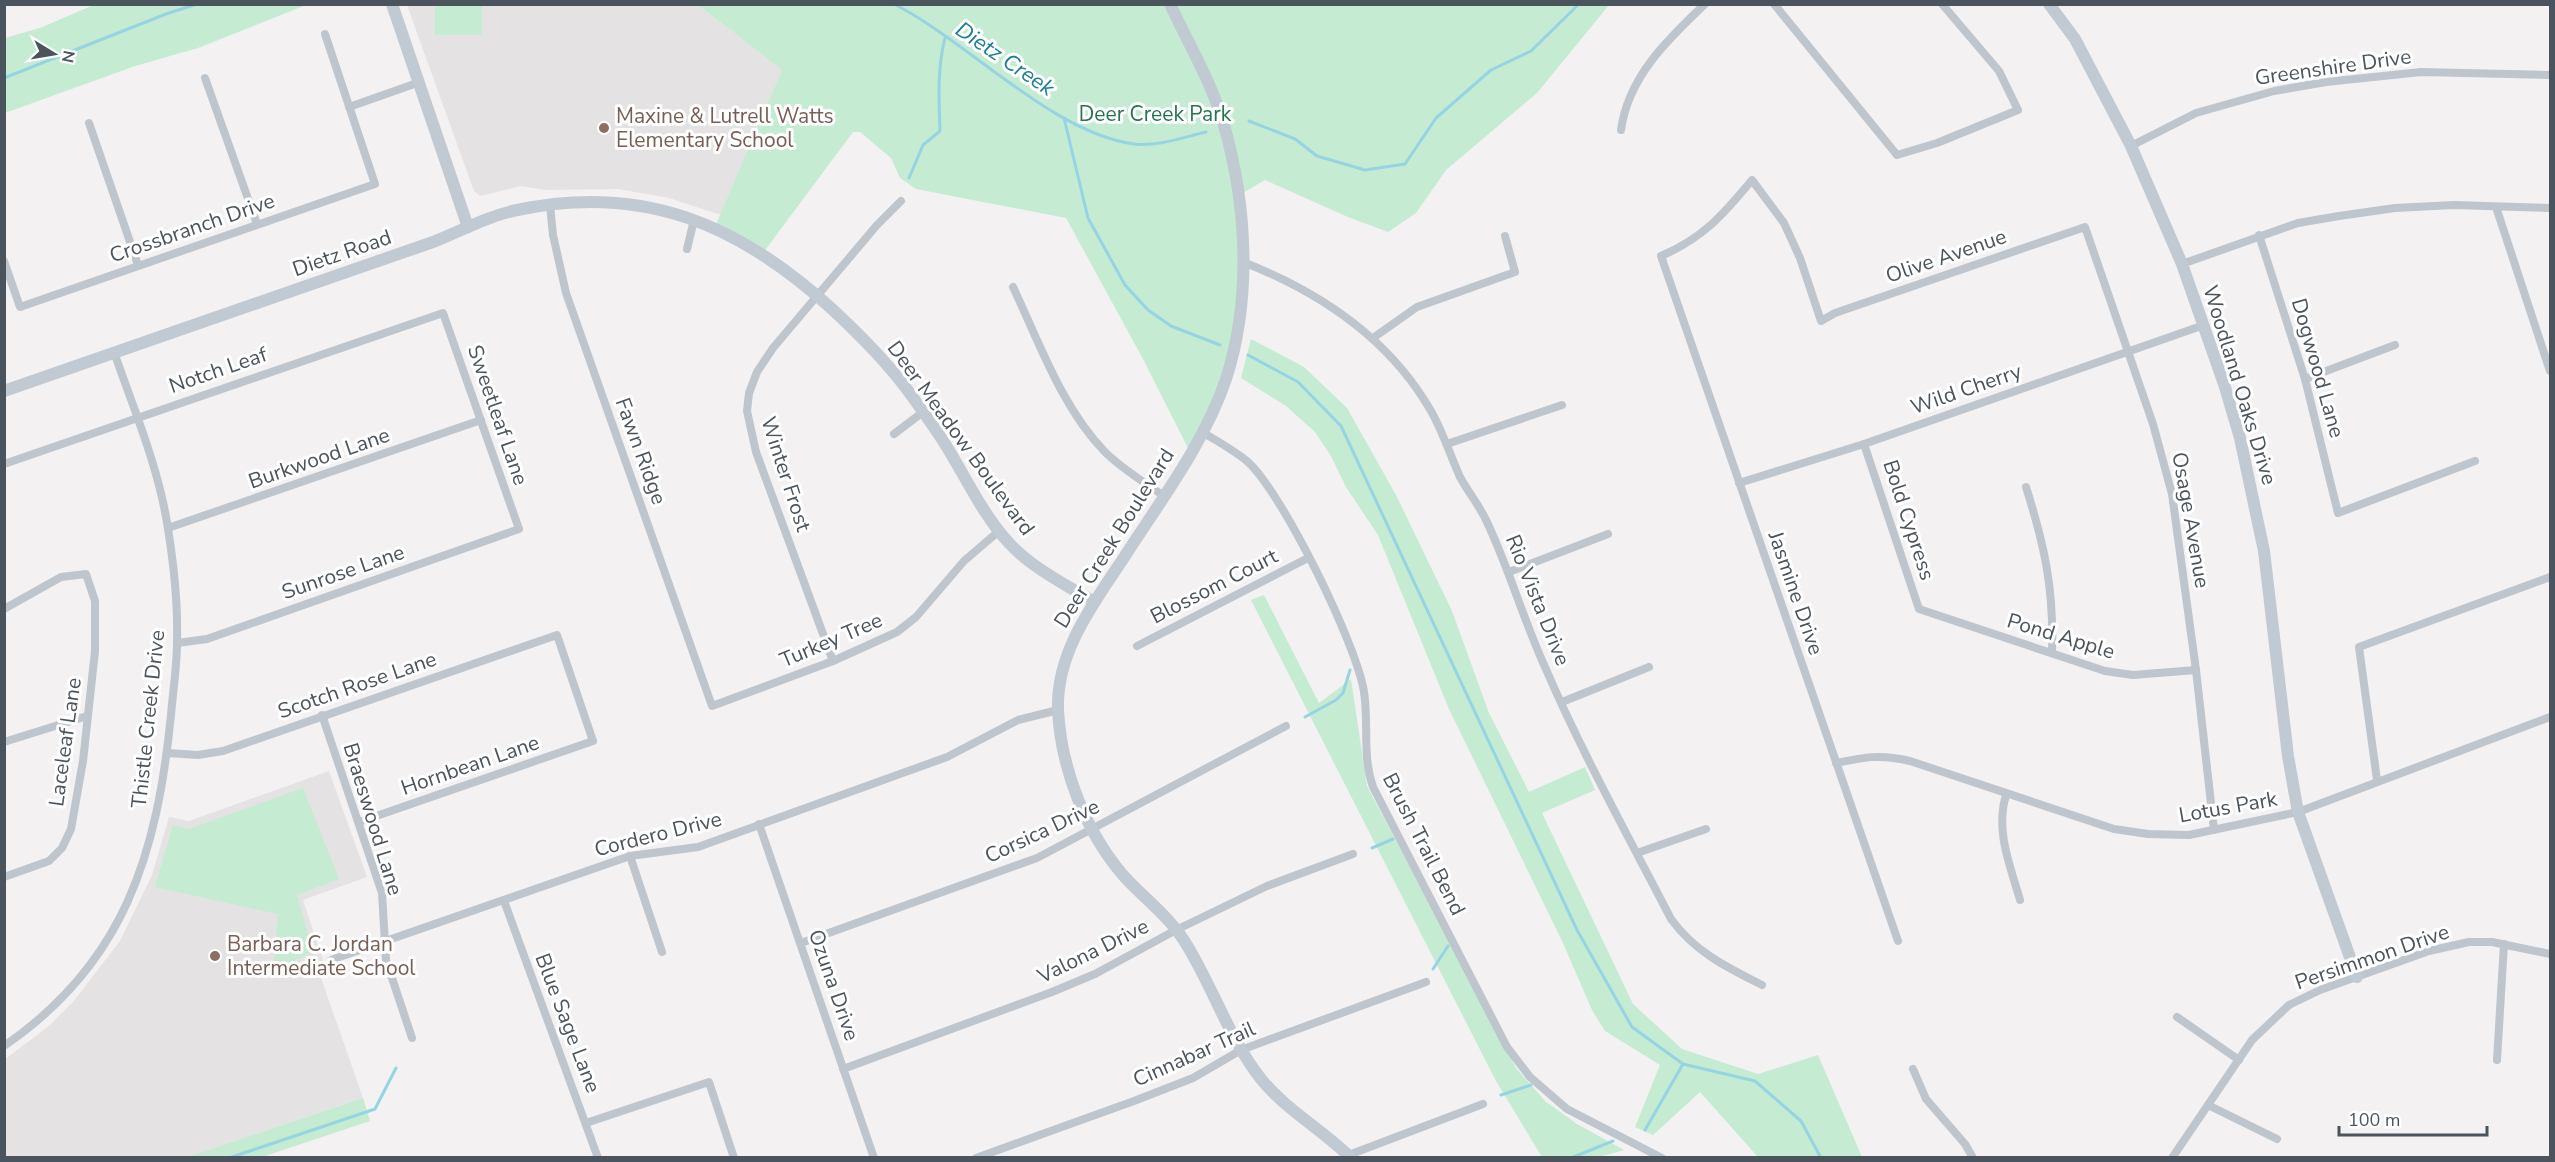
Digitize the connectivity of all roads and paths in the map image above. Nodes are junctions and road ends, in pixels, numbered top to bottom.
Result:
1 (392, 4) edge
2 (1170, 4) edge
3 (1705, 4) edge
4 (1774, 4) edge
5 (1942, 4) edge
6 (2049, 4) edge
7 (325, 34) dead end
8 (2550, 75) edge
9 (205, 78) dead end
10 (420, 82) junction
11 (349, 107) junction
12 (89, 123) dead end
13 (1621, 130) dead end
14 (2131, 146) junction
15 (901, 201) dead end
16 (550, 205) junction
17 (2496, 207) junction
18 (2550, 208) edge
19 (694, 220) junction
20 (256, 224) junction
21 (2085, 226) joint
22 (468, 227) junction
23 (2259, 235) junction
24 (1504, 236) dead end
25 (687, 249) dead end
26 (4, 261) edge
27 (1243, 262) junction
28 (2182, 264) junction
29 (138, 265) junction
30 (1013, 287) dead end
31 (818, 296) junction
32 (443, 313) joint
33 (1821, 321) joint
34 (2204, 325) junction
35 (1372, 338) junction
36 (2395, 345) dead end
37 (2128, 351) junction
38 (114, 352) junction
39 (2550, 370) edge
40 (2305, 379) junction
41 (4, 391) edge
42 (1562, 405) dead end
43 (923, 412) junction
44 (137, 417) junction
45 (482, 420) junction
46 (1202, 432) junction
47 (894, 435) dead end
48 (1447, 444) junction
49 (1864, 444) junction
50 (2475, 461) dead end
51 (4, 464) edge
52 (1739, 483) junction
53 (2026, 487) dead end
54 (1164, 496) junction
55 (168, 528) junction
56 (519, 529) joint
57 (999, 531) junction
58 (1608, 534) dead end
59 (1308, 558) junction
60 (1509, 572) junction
61 (2550, 576) edge
62 (1094, 602) junction
63 (4, 609) edge
64 (1919, 609) joint
65 (177, 643) junction
66 (1137, 646) dead end
67 (2052, 653) junction
68 (833, 661) junction
69 (1649, 667) dead end
70 (2196, 670) junction
71 (1562, 702) junction
72 (712, 706) joint
73 (1058, 710) junction
74 (322, 715) junction
75 (87, 716) junction
76 (2550, 717) edge
77 (1286, 726) dead end
78 (593, 741) joint
79 (4, 742) edge
80 (167, 753) junction
81 (1836, 764) junction
82 (2378, 780) junction
83 (2006, 795) junction
84 (2298, 812) junction
85 (359, 822) junction
86 (759, 824) junction
87 (1091, 829) junction
88 (1706, 829) dead end
89 (2214, 830) junction
90 (1637, 853) junction
91 (1353, 854) dead end
92 (630, 856) junction
93 (4, 877) edge
94 (2020, 900) dead end
95 (504, 901) junction
96 (1176, 930) junction
97 (1898, 941) dead end
98 (384, 942) junction
99 (801, 943) junction
100 (2504, 944) junction
101 (662, 952) dead end
102 (2550, 954) edge
103 (331, 960) dead end
104 (2357, 977) junction
105 (1426, 982) dead end
106 (1762, 985) dead end
107 (2177, 1017) dead end
108 (412, 1038) dead end
109 (4, 1046) edge
110 (1241, 1050) junction
111 (2239, 1060) junction
112 (2497, 1060) dead end
113 (1913, 1068) dead end
114 (843, 1069) junction
115 (1483, 1104) dead end
116 (2208, 1105) junction
117 (586, 1123) junction
118 (2277, 1139) dead end
119 (1348, 1157) edge
120 (598, 1158) edge
121 (734, 1158) edge
122 (874, 1158) edge
123 (976, 1158) edge
124 (1662, 1158) edge
125 (1972, 1158) edge
126 (2172, 1158) edge

1 - 10 street
2 - 27 street, Deer Creek Boulevard
3 - 13 street
4 - 5 street
6 - 14 street, Woodland Oaks Drive
7 - 11 street
8 - 14 street, Greenshire Drive
9 - 20 street
10 - 11 street
10 - 22 street
11 - 20 street, Crossbranch Drive
12 - 29 street
14 - 28 street, Woodland Oaks Drive
15 - 31 street, Winter Frost
16 - 19 street, Deer Meadow Boulevard
16 - 22 street, Deer Meadow Boulevard
16 - 72 street, Fawn Ridge
17 - 18 street
17 - 23 street
17 - 39 street
19 - 25 street
19 - 31 street, Deer Meadow Boulevard
20 - 29 street, Crossbranch Drive
21 - 33 street, Olive Avenue
21 - 37 street, Osage Avenue
22 - 38 street, Dietz Road
23 - 28 street
23 - 40 street, Dogwood Lane
24 - 35 street
26 - 29 street, Crossbranch Drive
27 - 35 street, Rio Vista Drive
27 - 46 street, Deer Creek Boulevard
28 - 34 street, Woodland Oaks Drive
30 - 54 street
31 - 43 street, Deer Meadow Boulevard
31 - 68 street, Winter Frost
32 - 44 street, Notch Leaf
32 - 45 street, Sweetleaf Lane
33 - 52 street, Jasmine Drive
34 - 37 street, Wild Cherry
34 - 84 street, Woodland Oaks Drive
35 - 48 street, Rio Vista Drive
36 - 40 street
37 - 49 street, Wild Cherry
37 - 70 street, Osage Avenue
38 - 41 street, Dietz Road
38 - 44 street, Thistle Creek Drive
40 - 50 street, Dogwood Lane
42 - 48 street
43 - 47 street
43 - 57 street, Deer Meadow Boulevard
44 - 51 street, Notch Leaf
44 - 55 street, Thistle Creek Drive
45 - 55 street, Burkwood Lane
45 - 56 street, Sweetleaf Lane
46 - 54 street, Deer Creek Boulevard
46 - 59 street, Brush Trail Bend
48 - 60 street, Rio Vista Drive
49 - 52 street, Wild Cherry
49 - 64 street, Bold Cypress
52 - 81 street, Jasmine Drive
53 - 67 street
54 - 62 street, Deer Creek Boulevard
55 - 65 street, Thistle Creek Drive
56 - 65 street, Sunrose Lane
57 - 62 street, Deer Meadow Boulevard
57 - 68 street, Turkey Tree
58 - 60 street
59 - 66 street, Blossom Court
59 - 124 street, Brush Trail Bend
60 - 71 street, Rio Vista Drive
61 - 82 street
62 - 73 street, Deer Creek Boulevard
63 - 75 street, Laceleaf Lane
64 - 67 street, Pond Apple
65 - 80 street, Thistle Creek Drive
67 - 70 street, Pond Apple
68 - 72 street, Turkey Tree
69 - 71 street
70 - 89 street, Osage Avenue
71 - 90 street, Rio Vista Drive
73 - 86 street, Cordero Drive
73 - 87 street, Deer Creek Boulevard
74 - 78 street, Scotch Rose Lane
74 - 80 street, Scotch Rose Lane
74 - 85 street, Braeswood Lane
75 - 79 street
75 - 93 street, Laceleaf Lane
76 - 82 street, Lotus Park
77 - 87 street, Corsica Drive
78 - 85 street, Hornbean Lane
80 - 109 street, Thistle Creek Drive
81 - 83 street, Lotus Park
81 - 97 street, Jasmine Drive
82 - 84 street, Lotus Park
83 - 89 street, Lotus Park
83 - 94 street
84 - 89 street, Lotus Park
84 - 104 street, Woodland Oaks Drive
85 - 98 street, Braeswood Lane
86 - 92 street, Cordero Drive
86 - 99 street, Ozuna Drive
87 - 96 street, Deer Creek Boulevard
87 - 99 street, Corsica Drive
88 - 90 street
90 - 106 street, Rio Vista Drive
91 - 96 street, Valona Drive
92 - 95 street, Cordero Drive
92 - 101 street
95 - 98 street, Cordero Drive
95 - 117 street, Blue Sage Lane
96 - 110 street, Deer Creek Boulevard
96 - 114 street, Valona Drive
98 - 103 street, Cordero Drive
98 - 108 street, Braeswood Lane
99 - 114 street, Ozuna Drive
100 - 102 street, Persimmon Drive
100 - 104 street, Persimmon Drive
100 - 112 street
104 - 111 street, Persimmon Drive
105 - 110 street, Cinnabar Trail
107 - 111 street
110 - 119 street, Deer Creek Boulevard
110 - 123 street, Cinnabar Trail
111 - 116 street, Persimmon Drive
113 - 125 street
114 - 122 street, Ozuna Drive
115 - 119 street
116 - 118 street
116 - 126 street, Persimmon Drive
117 - 120 street, Blue Sage Lane
117 - 121 street

